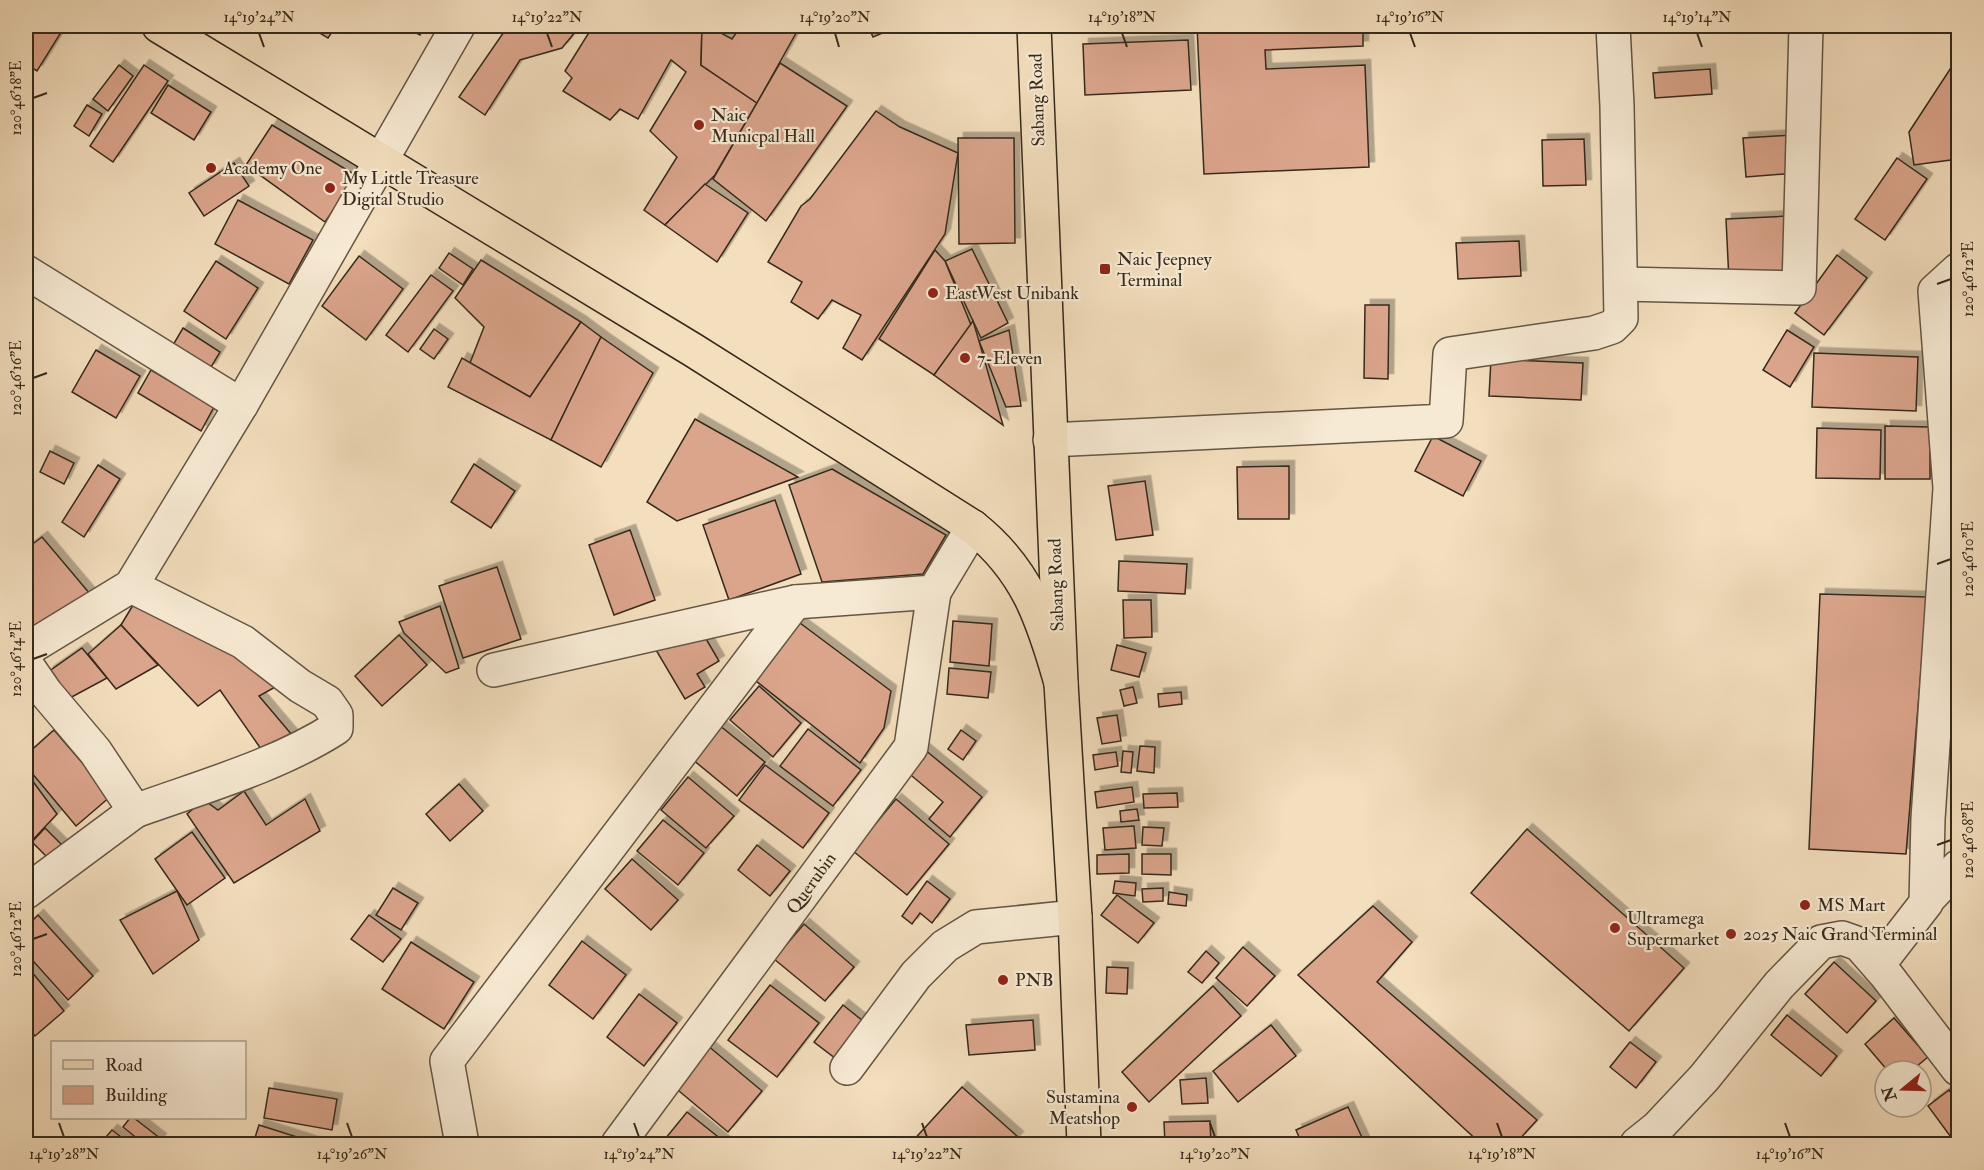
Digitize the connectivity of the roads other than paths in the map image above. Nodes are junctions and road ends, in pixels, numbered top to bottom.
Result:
1 (159, 26) edge
2 (458, 26) edge
3 (1034, 26) edge
4 (1613, 26) edge
5 (1806, 26) edge
6 (382, 161) junction
7 (1959, 270) edge
8 (26, 272) edge
9 (1621, 284) junction
10 (241, 405) junction
11 (1050, 440) junction
12 (973, 527) junction
13 (131, 586) junction
14 (934, 592) junction
15 (795, 602) junction
16 (26, 650) edge
17 (26, 664) edge
18 (494, 670) dead end
19 (1060, 683) junction
20 (135, 811) junction
21 (1959, 867) edge
22 (26, 892) edge
23 (1926, 902) junction
24 (1075, 917) junction
25 (1878, 965) junction
26 (847, 1068) dead end
27 (1959, 1069) edge
28 (462, 1144) edge
29 (618, 1144) edge
30 (1084, 1144) edge
31 (1637, 1144) edge

1 - 6 main road
2 - 6 street
3 - 11 main road, Sabang Road
4 - 9 street
5 - 9 street
6 - 10 street
6 - 12 main road
7 - 23 street
8 - 10 street
9 - 11 street
10 - 13 street
11 - 19 main road, Sabang Road
12 - 14 street
12 - 19 main road
13 - 16 street
13 - 20 street
14 - 15 street
14 - 29 street, Querubin
15 - 18 street
15 - 28 street
17 - 20 street
19 - 24 main road, Sabang Road
20 - 22 street
21 - 23 street
23 - 25 street
24 - 26 street
24 - 30 main road, Sabang Road
25 - 27 street
25 - 31 street

